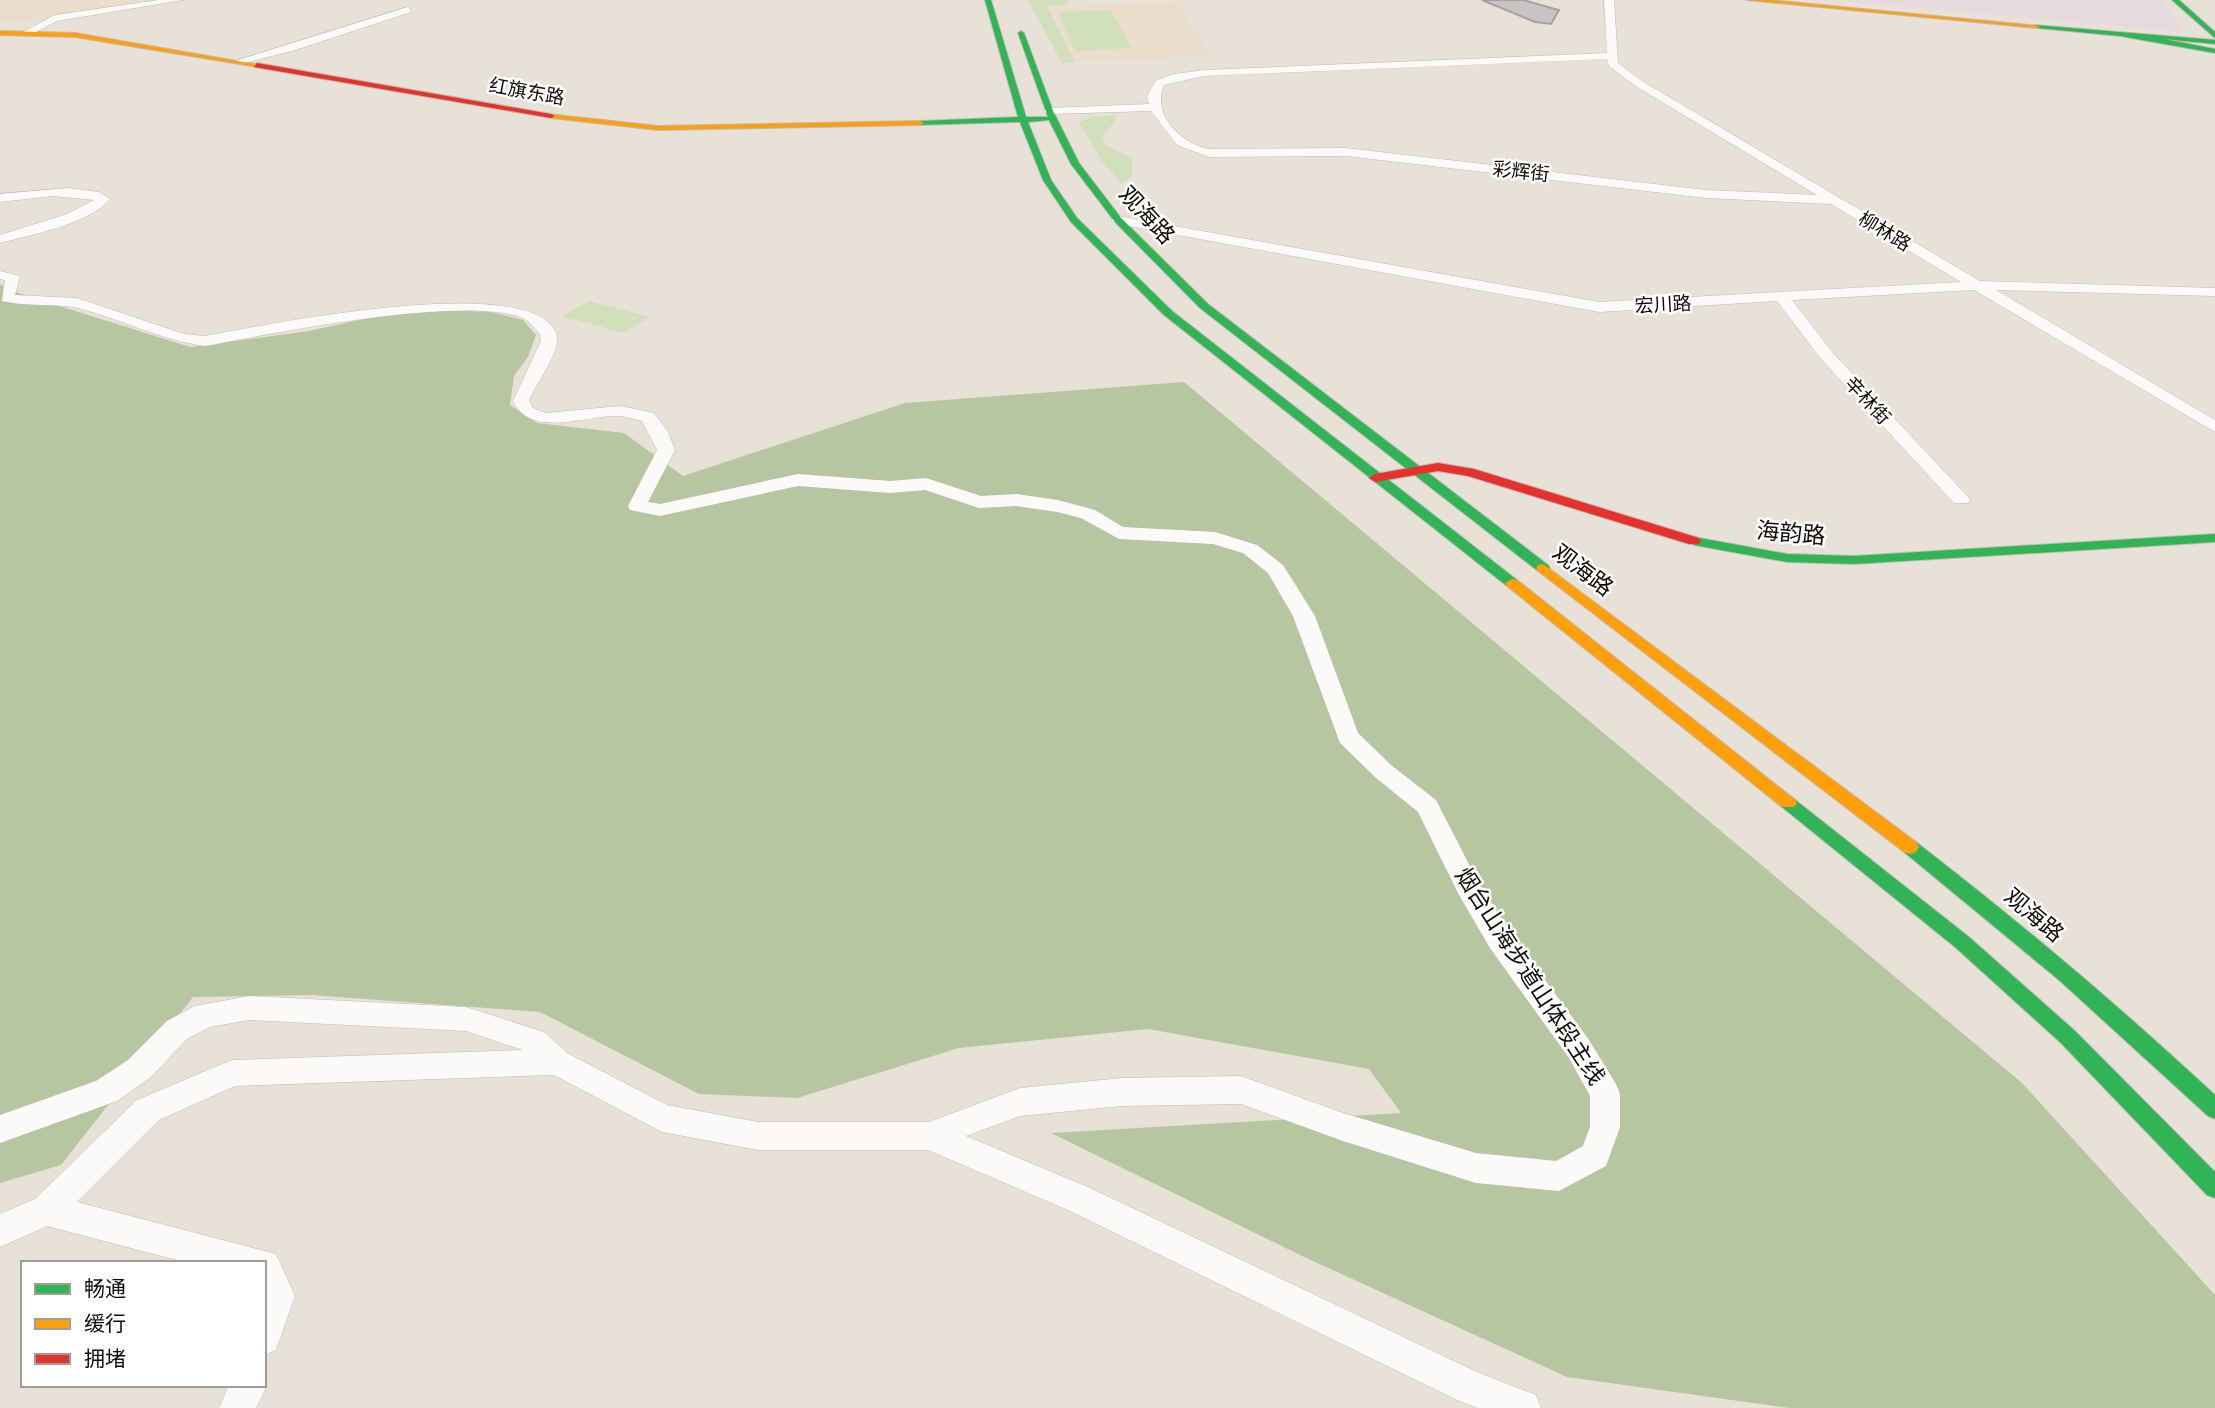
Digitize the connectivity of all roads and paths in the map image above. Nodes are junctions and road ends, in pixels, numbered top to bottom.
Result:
1 (178, 0) edge
2 (988, 0) edge
3 (1609, 0) edge
4 (1749, 0) edge
5 (2175, 0) edge
6 (408, 10) dead end
7 (1013, 12) dead end
8 (0, 27) edge
9 (34, 29) junction
10 (2112, 32) junction
11 (0, 33) edge
12 (2215, 36) edge
13 (2215, 42) edge
14 (2215, 51) edge
15 (260, 56) junction
16 (1613, 56) junction
17 (240, 61) junction
18 (1154, 107) junction
19 (1051, 115) junction
20 (1023, 116) junction
21 (0, 198) edge
22 (1834, 200) junction
23 (1118, 220) junction
24 (0, 239) edge
25 (0, 275) edge
26 (1976, 285) junction
27 (2215, 292) edge
28 (1781, 296) junction
29 (2215, 427) edge
30 (1414, 470) junction
31 (1375, 478) junction
32 (1961, 499) dead end
33 (2215, 538) edge
34 (557, 1062) junction
35 (2215, 1109) edge
36 (0, 1129) edge
37 (929, 1136) junction
38 (2215, 1187) edge
39 (46, 1210) junction
40 (0, 1231) edge
41 (245, 1261) edge
42 (266, 1270) edge
43 (266, 1332) edge
44 (248, 1387) edge
45 (237, 1408) edge
46 (1522, 1408) edge

1 - 9 street
2 - 20 main road
3 - 16 street
4 - 10 main road
5 - 12 main road
6 - 15 street
7 - 19 main road, 观海路
8 - 9 main road, 红旗东路
9 - 11 main road, 红旗东路
9 - 15 main road, 红旗东路
9 - 17 main road, 红旗东路
10 - 13 main road
10 - 14 main road
15 - 17 street
15 - 20 main road, 红旗东路
16 - 18 street
16 - 22 street, 柳林路
17 - 20 main road, 红旗东路
18 - 19 street
18 - 22 street, 彩辉街
19 - 20 main road, 红旗东路
19 - 23 main road, 观海路
20 - 31 main road
21 - 24 street
22 - 26 street, 柳林路
23 - 28 street, 宏川路
23 - 30 main road, 观海路
25 - 37 street, 烟台山海步道山体段主线
26 - 27 street, 宏川路
26 - 28 street, 宏川路
26 - 29 street, 柳林路
28 - 32 street, 辛林街
30 - 31 main road, 海韵路
30 - 33 main road, 海韵路
30 - 35 main road, 观海路
31 - 38 main road
34 - 36 street, 烟台山海步道山体段主线
34 - 37 street, 烟台山海步道山体段主线
34 - 39 street
37 - 46 street
39 - 40 street
39 - 41 street
42 - 43 street
44 - 45 street

